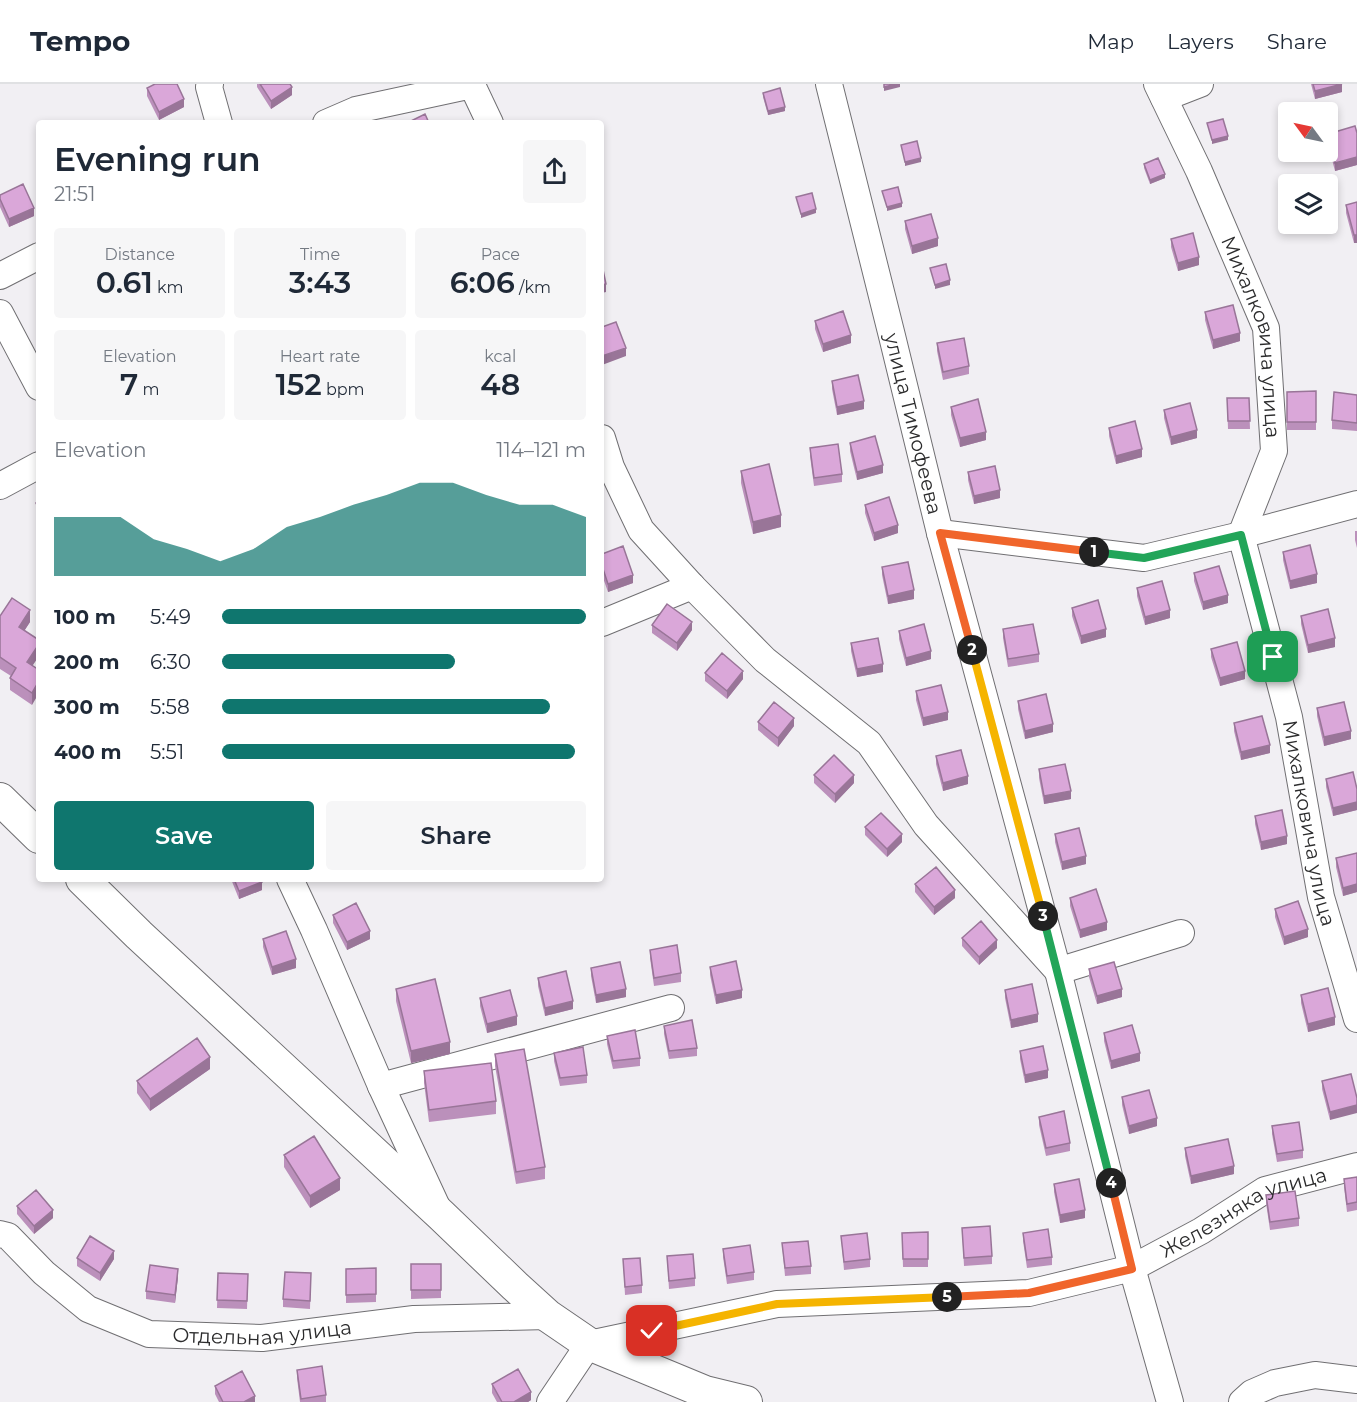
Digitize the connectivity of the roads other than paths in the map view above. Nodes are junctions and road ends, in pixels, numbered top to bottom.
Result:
1 (210, 84) edge
2 (472, 84) edge
3 (829, 84) edge
4 (1200, 84) edge
5 (1161, 91) edge
6 (218, 120) edge
7 (333, 120) edge
8 (489, 120) edge
9 (36, 258) edge
10 (0, 276) edge
11 (0, 313) edge
12 (36, 381) edge
13 (604, 444) edge
14 (36, 467) edge
15 (0, 486) edge
16 (1357, 504) edge
17 (940, 533) junction
18 (1241, 535) junction
19 (692, 586) junction
20 (604, 622) edge
21 (0, 799) edge
22 (36, 834) edge
23 (84, 882) edge
24 (291, 882) edge
25 (1181, 933) dead end
26 (1058, 971) junction
27 (671, 1008) dead end
28 (1357, 1019) edge
29 (381, 1086) junction
30 (1357, 1166) edge
31 (441, 1215) junction
32 (3, 1232) edge
33 (1132, 1269) junction
34 (549, 1316) junction
35 (589, 1344) junction
36 (1357, 1380) edge
37 (703, 1397) edge
38 (550, 1402) edge
39 (746, 1402) edge
40 (1170, 1402) edge
41 (1242, 1402) edge

1 - 6 street
2 - 7 street
2 - 8 street
3 - 17 street, улица Тимофеева
4 - 5 street
5 - 18 street, Михалковича улица
9 - 10 street
11 - 12 street
13 - 19 street, улица Тимофеева
14 - 15 street
16 - 18 street
17 - 18 street
17 - 26 street, улица Тимофеева
18 - 28 street, Михалковича улица
19 - 20 street
19 - 26 street, улица Тимофеева
21 - 22 main road
23 - 31 main road
24 - 29 street
25 - 26 street
26 - 33 street, улица Тимофеева
27 - 29 street
29 - 31 street
30 - 33 street, Железняка улица
31 - 34 main road
32 - 34 street, Отдельная улица
33 - 35 street
33 - 40 street, улица Тимофеева
34 - 35 main road
35 - 37 main road
35 - 38 street
36 - 41 street
37 - 39 main road

